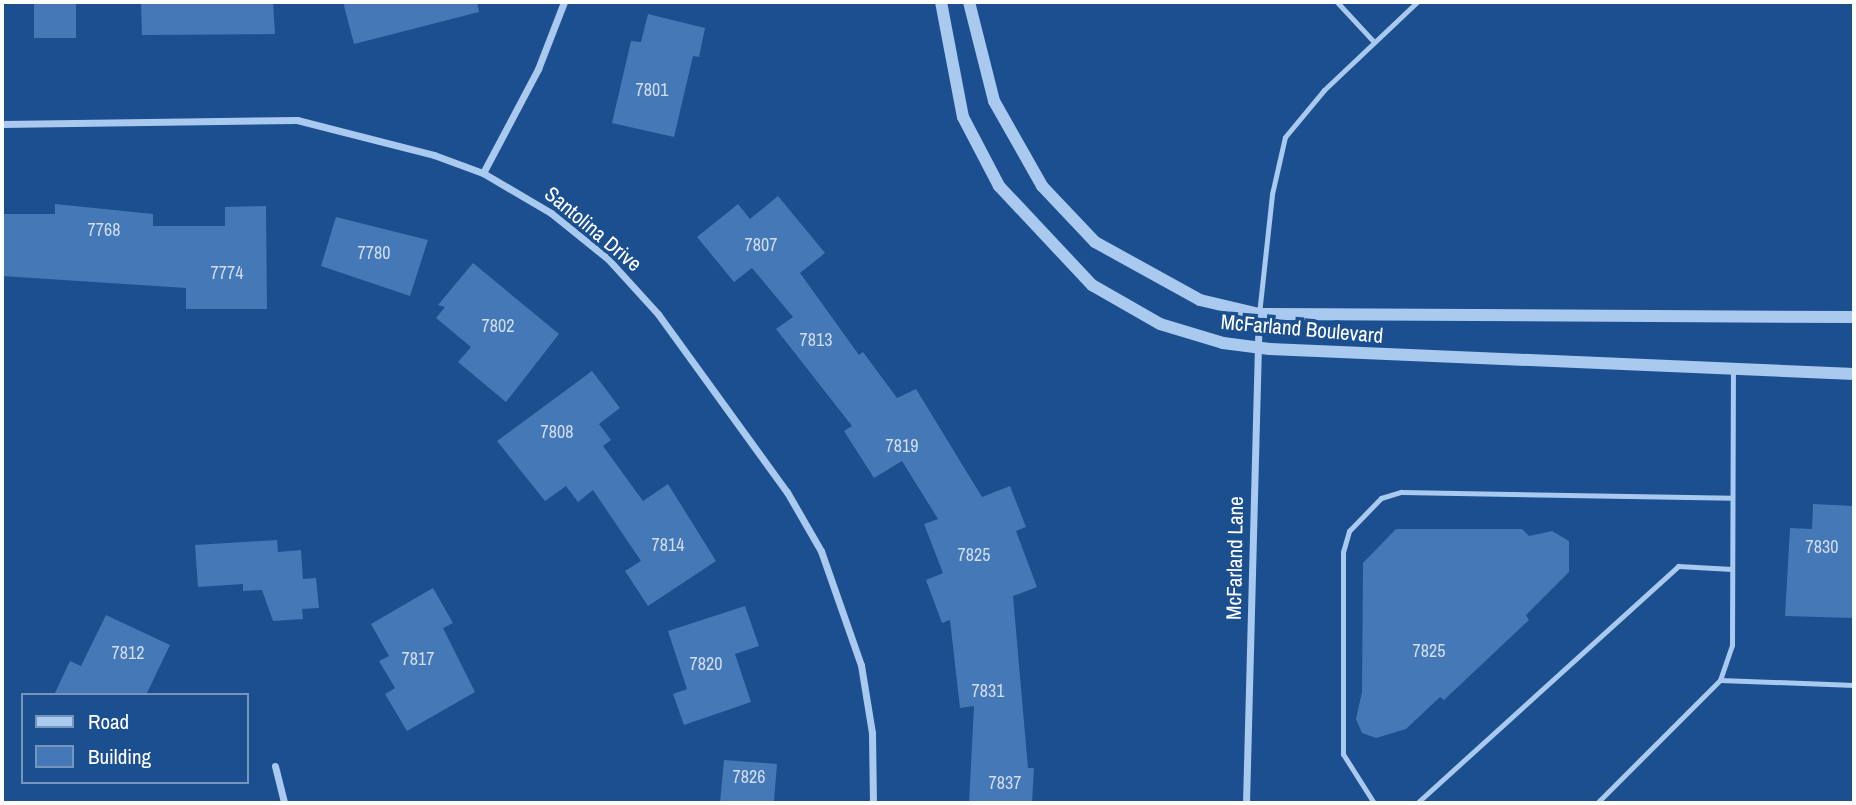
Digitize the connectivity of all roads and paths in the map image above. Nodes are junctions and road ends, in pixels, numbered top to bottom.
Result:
1 (564, 2) edge
2 (941, 2) edge
3 (970, 2) edge
4 (1337, 2) edge
5 (1417, 2) edge
6 (1374, 42) junction
7 (2, 124) edge
8 (483, 173) junction
9 (1259, 314) junction
10 (1854, 317) edge
11 (1258, 348) junction
12 (1732, 369) junction
13 (1854, 374) edge
14 (1732, 498) junction
15 (1732, 569) junction
16 (1720, 680) junction
17 (1854, 685) edge
18 (275, 766) dead end
19 (284, 803) edge
20 (873, 803) edge
21 (1246, 803) edge
22 (1374, 803) edge
23 (1417, 803) edge
24 (1597, 803) edge

1 - 8 street
2 - 11 street, McFarland Boulevard
3 - 9 street, McFarland Boulevard
4 - 6 lane
5 - 6 lane
6 - 9 lane
7 - 8 street, Santolina Drive
8 - 20 street, Santolina Drive
9 - 10 street, McFarland Boulevard
9 - 11 street, McFarland Lane
11 - 12 street, McFarland Boulevard
11 - 21 street, McFarland Lane
12 - 13 street, McFarland Boulevard
12 - 14 lane
14 - 15 lane
14 - 22 lane
15 - 16 lane
15 - 23 lane
16 - 17 lane
16 - 24 lane
18 - 19 street

